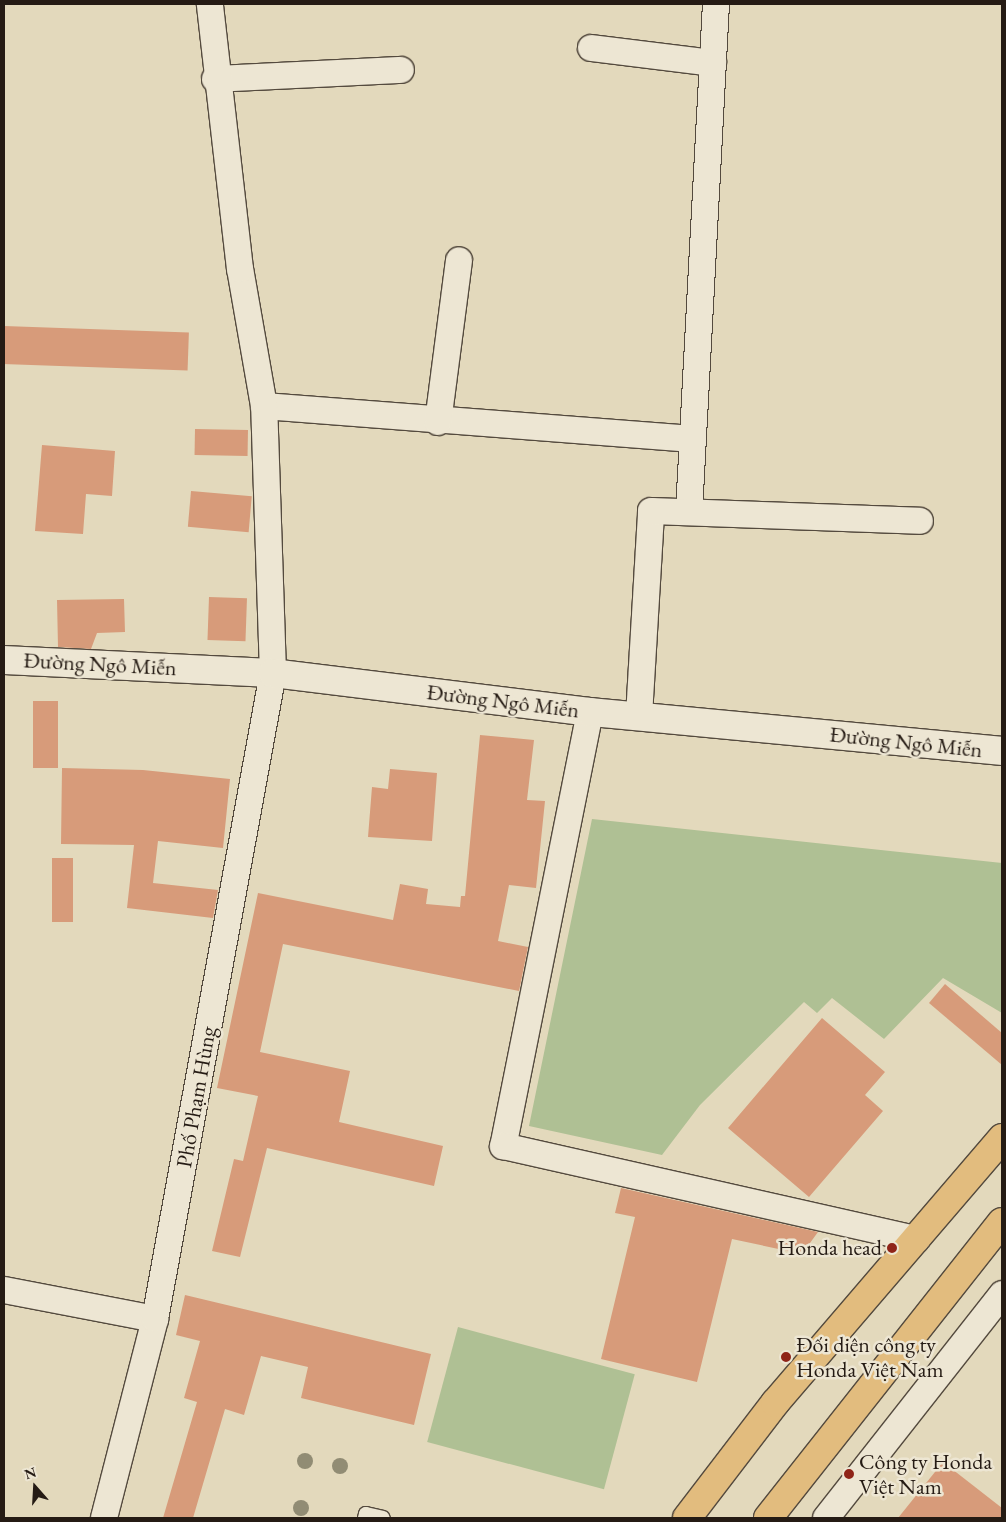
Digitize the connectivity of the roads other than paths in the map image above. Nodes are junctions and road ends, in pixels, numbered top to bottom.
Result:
1 (210, 4) edge
2 (716, 4) edge
3 (591, 48) dead end
4 (713, 63) junction
5 (401, 70) dead end
6 (215, 78) junction
7 (459, 260) dead end
8 (264, 406) junction
9 (438, 422) junction
10 (693, 439) junction
11 (689, 512) junction
12 (920, 521) dead end
13 (4, 660) edge
14 (273, 673) junction
15 (590, 712) junction
16 (639, 716) junction
17 (1002, 751) edge
18 (1002, 1138) edge
19 (1002, 1222) edge
20 (917, 1239) junction
21 (4, 1290) edge
22 (1002, 1294) edge
23 (155, 1319) junction
24 (104, 1518) edge
25 (365, 1518) edge
26 (383, 1518) edge
27 (687, 1518) edge
28 (768, 1518) edge
29 (826, 1518) edge

1 - 6 street, Phố Phạm Hùng
2 - 4 street
3 - 4 street
4 - 10 street
5 - 6 street
6 - 8 street, Phố Phạm Hùng
7 - 9 street
8 - 9 street
8 - 14 street, Phố Phạm Hùng
9 - 10 street
10 - 11 street
11 - 12 street
11 - 16 street
13 - 14 street, Đường Ngô Miễn
14 - 15 street, Đường Ngô Miễn
14 - 23 street, Phố Phạm Hùng
15 - 16 street, Đường Ngô Miễn
15 - 20 street
16 - 17 street, Đường Ngô Miễn
18 - 20 highway
19 - 28 highway
20 - 27 highway
21 - 23 street
22 - 29 street
23 - 24 street, Phố Phạm Hùng
25 - 26 lane

